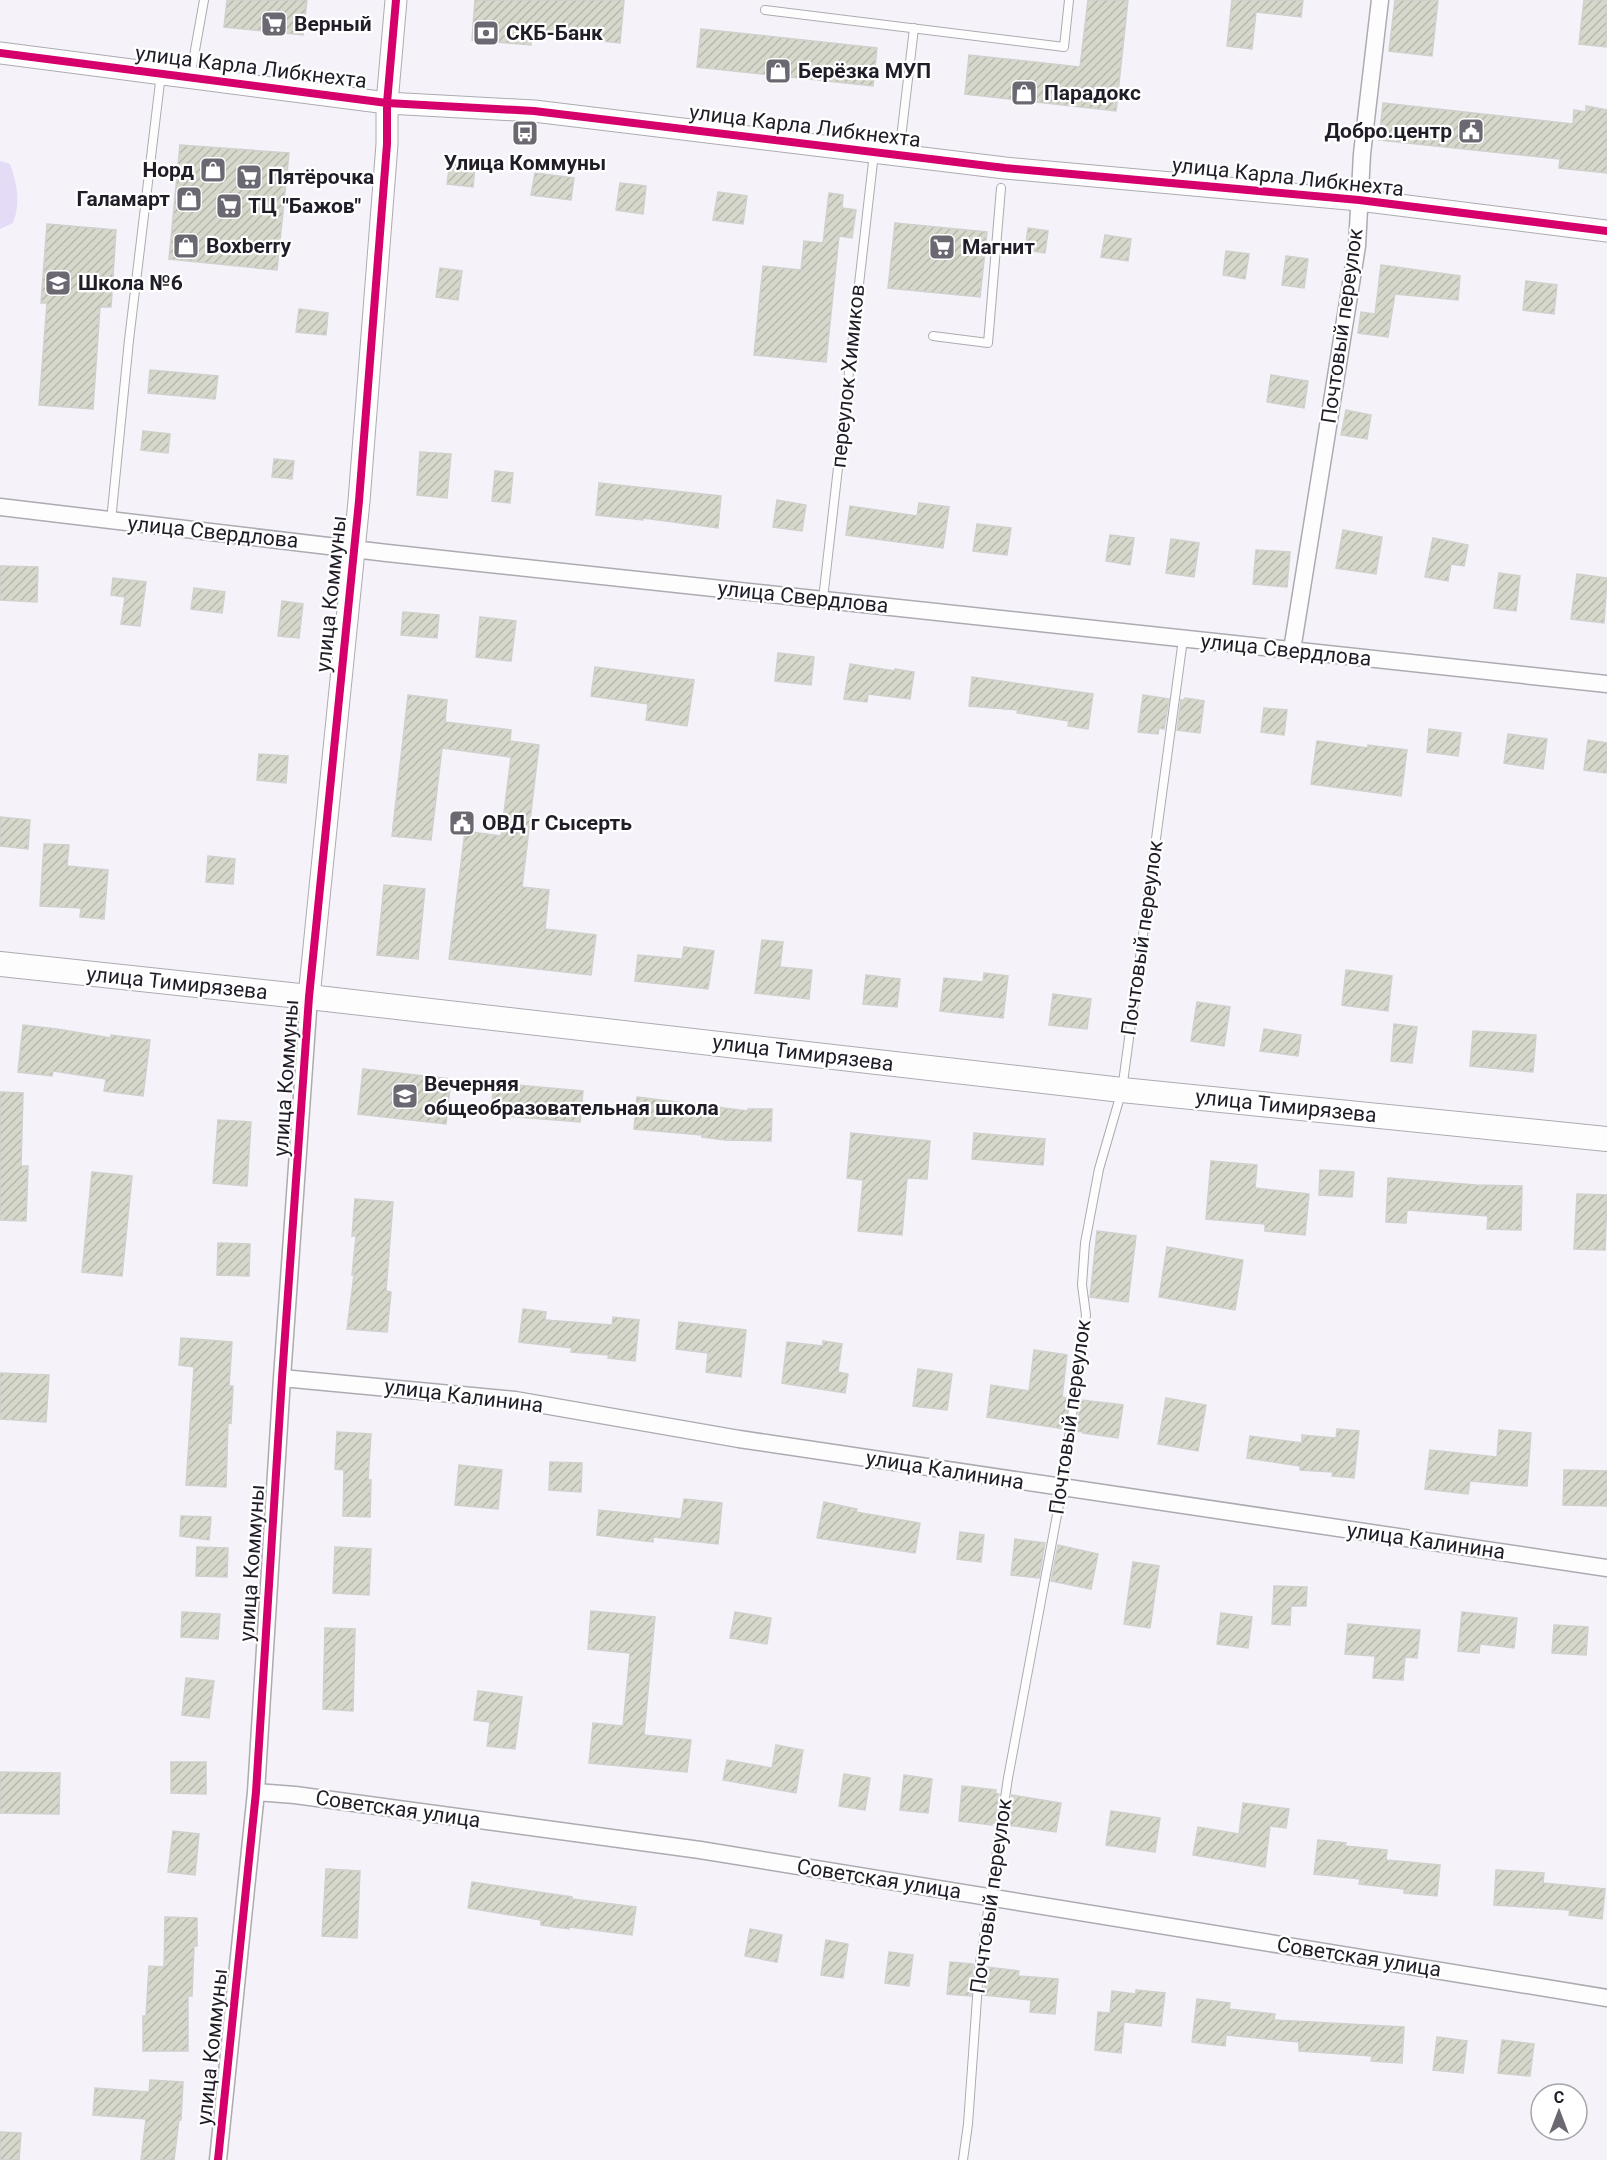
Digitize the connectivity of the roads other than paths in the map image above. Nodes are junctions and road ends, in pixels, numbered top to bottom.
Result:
1 (204, 0) edge
2 (396, 0) edge
3 (1069, 0) edge
4 (1380, 0) edge
5 (765, 10) dead end
6 (914, 28) junction
7 (0, 53) edge
8 (161, 74) junction
9 (190, 78) junction
10 (387, 103) junction
11 (874, 152) junction
12 (899, 155) junction
13 (1001, 188) dead end
14 (1359, 200) junction
15 (1607, 231) edge
16 (933, 336) dead end
17 (0, 507) edge
18 (111, 521) junction
19 (354, 548) junction
20 (823, 599) junction
21 (1183, 639) junction
22 (1292, 650) junction
23 (1607, 684) edge
24 (0, 964) edge
25 (309, 997) junction
26 (1122, 1090) junction
27 (1607, 1139) edge
28 (282, 1378) junction
29 (1062, 1488) junction
30 (1607, 1568) edge
31 (256, 1792) junction
32 (990, 1897) junction
33 (1607, 1998) edge
34 (218, 2160) edge
35 (963, 2160) edge

1 - 9 lane
2 - 10 street, улица Коммуны
3 - 6 lane
4 - 14 street, Почтовый переулок
5 - 6 lane
6 - 12 lane
7 - 8 street, улица Карла Либкнехта
8 - 9 street, улица Карла Либкнехта
8 - 18 lane
9 - 10 street, улица Карла Либкнехта
10 - 11 street, улица Карла Либкнехта
10 - 19 street, улица Коммуны
11 - 12 street, улица Карла Либкнехта
11 - 20 lane, переулок Химиков
12 - 14 street, улица Карла Либкнехта
13 - 16 lane
14 - 15 street, улица Карла Либкнехта
14 - 22 street, Почтовый переулок
17 - 18 street, улица Свердлова
18 - 19 street, улица Свердлова
19 - 20 street, улица Свердлова
19 - 25 street, улица Коммуны
20 - 21 street, улица Свердлова
21 - 22 street, улица Свердлова
21 - 26 lane, Почтовый переулок
22 - 23 street, улица Свердлова
24 - 25 main road, улица Тимирязева
25 - 26 main road, улица Тимирязева
25 - 28 street, улица Коммуны
26 - 27 main road, улица Тимирязева
26 - 29 lane, Почтовый переулок
28 - 29 street, улица Калинина
28 - 31 street, улица Коммуны
29 - 30 street, улица Калинина
29 - 32 lane, Почтовый переулок
31 - 32 street, Советская улица
31 - 34 street, улица Коммуны
32 - 33 street, Советская улица
32 - 35 lane, Почтовый переулок

